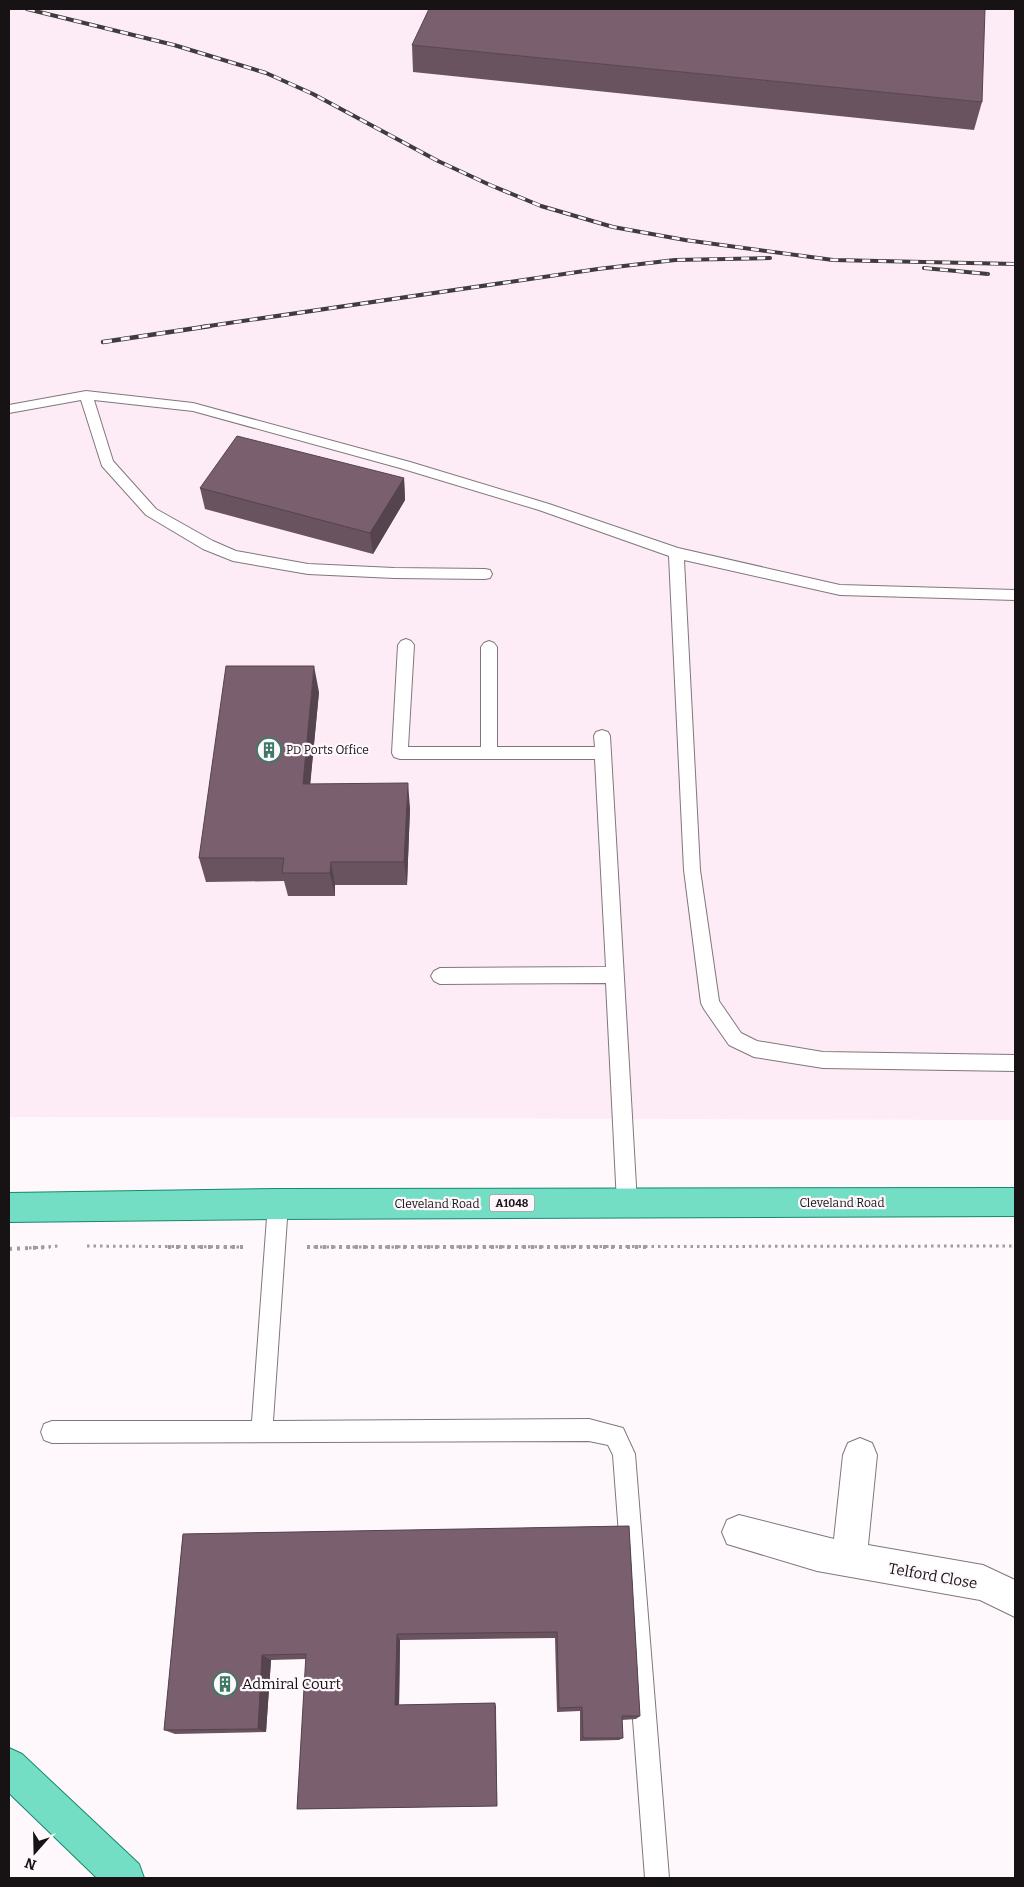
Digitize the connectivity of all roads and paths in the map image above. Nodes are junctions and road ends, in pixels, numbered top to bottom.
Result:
1 (86, 396) junction
2 (9, 409) edge
3 (676, 553) junction
4 (485, 574) dead end
5 (1015, 595) edge
6 (406, 645) dead end
7 (489, 647) dead end
8 (602, 736) dead end
9 (489, 753) junction
10 (603, 754) junction
11 (615, 975) junction
12 (440, 976) dead end
13 (1015, 1063) edge
14 (1015, 1202) edge
15 (627, 1203) junction
16 (278, 1204) junction
17 (9, 1208) edge
18 (62, 1246) dead end
19 (82, 1246) dead end
20 (1015, 1246) edge
21 (275, 1247) junction
22 (9, 1250) edge
23 (262, 1431) junction
24 (52, 1432) dead end
25 (860, 1455) dead end
26 (739, 1532) dead end
27 (849, 1560) junction
28 (1015, 1599) edge
29 (9, 1767) edge
30 (125, 1878) edge
31 (657, 1878) edge

1 - 2 lane
1 - 3 lane
1 - 4 lane
3 - 5 lane
3 - 13 lane
6 - 9 lane
7 - 9 lane
8 - 10 lane
9 - 10 lane
10 - 11 lane
11 - 12 lane
11 - 15 lane
14 - 15 main road, Cleveland Road / A1048
15 - 16 main road, Cleveland Road / A1048
16 - 17 main road, Cleveland Road / A1048
16 - 21 lane
18 - 22 path
19 - 21 path
20 - 21 path
21 - 23 lane
23 - 24 lane
23 - 31 lane
25 - 27 street
26 - 27 street, Telford Close
27 - 28 street, Telford Close
29 - 30 main road

